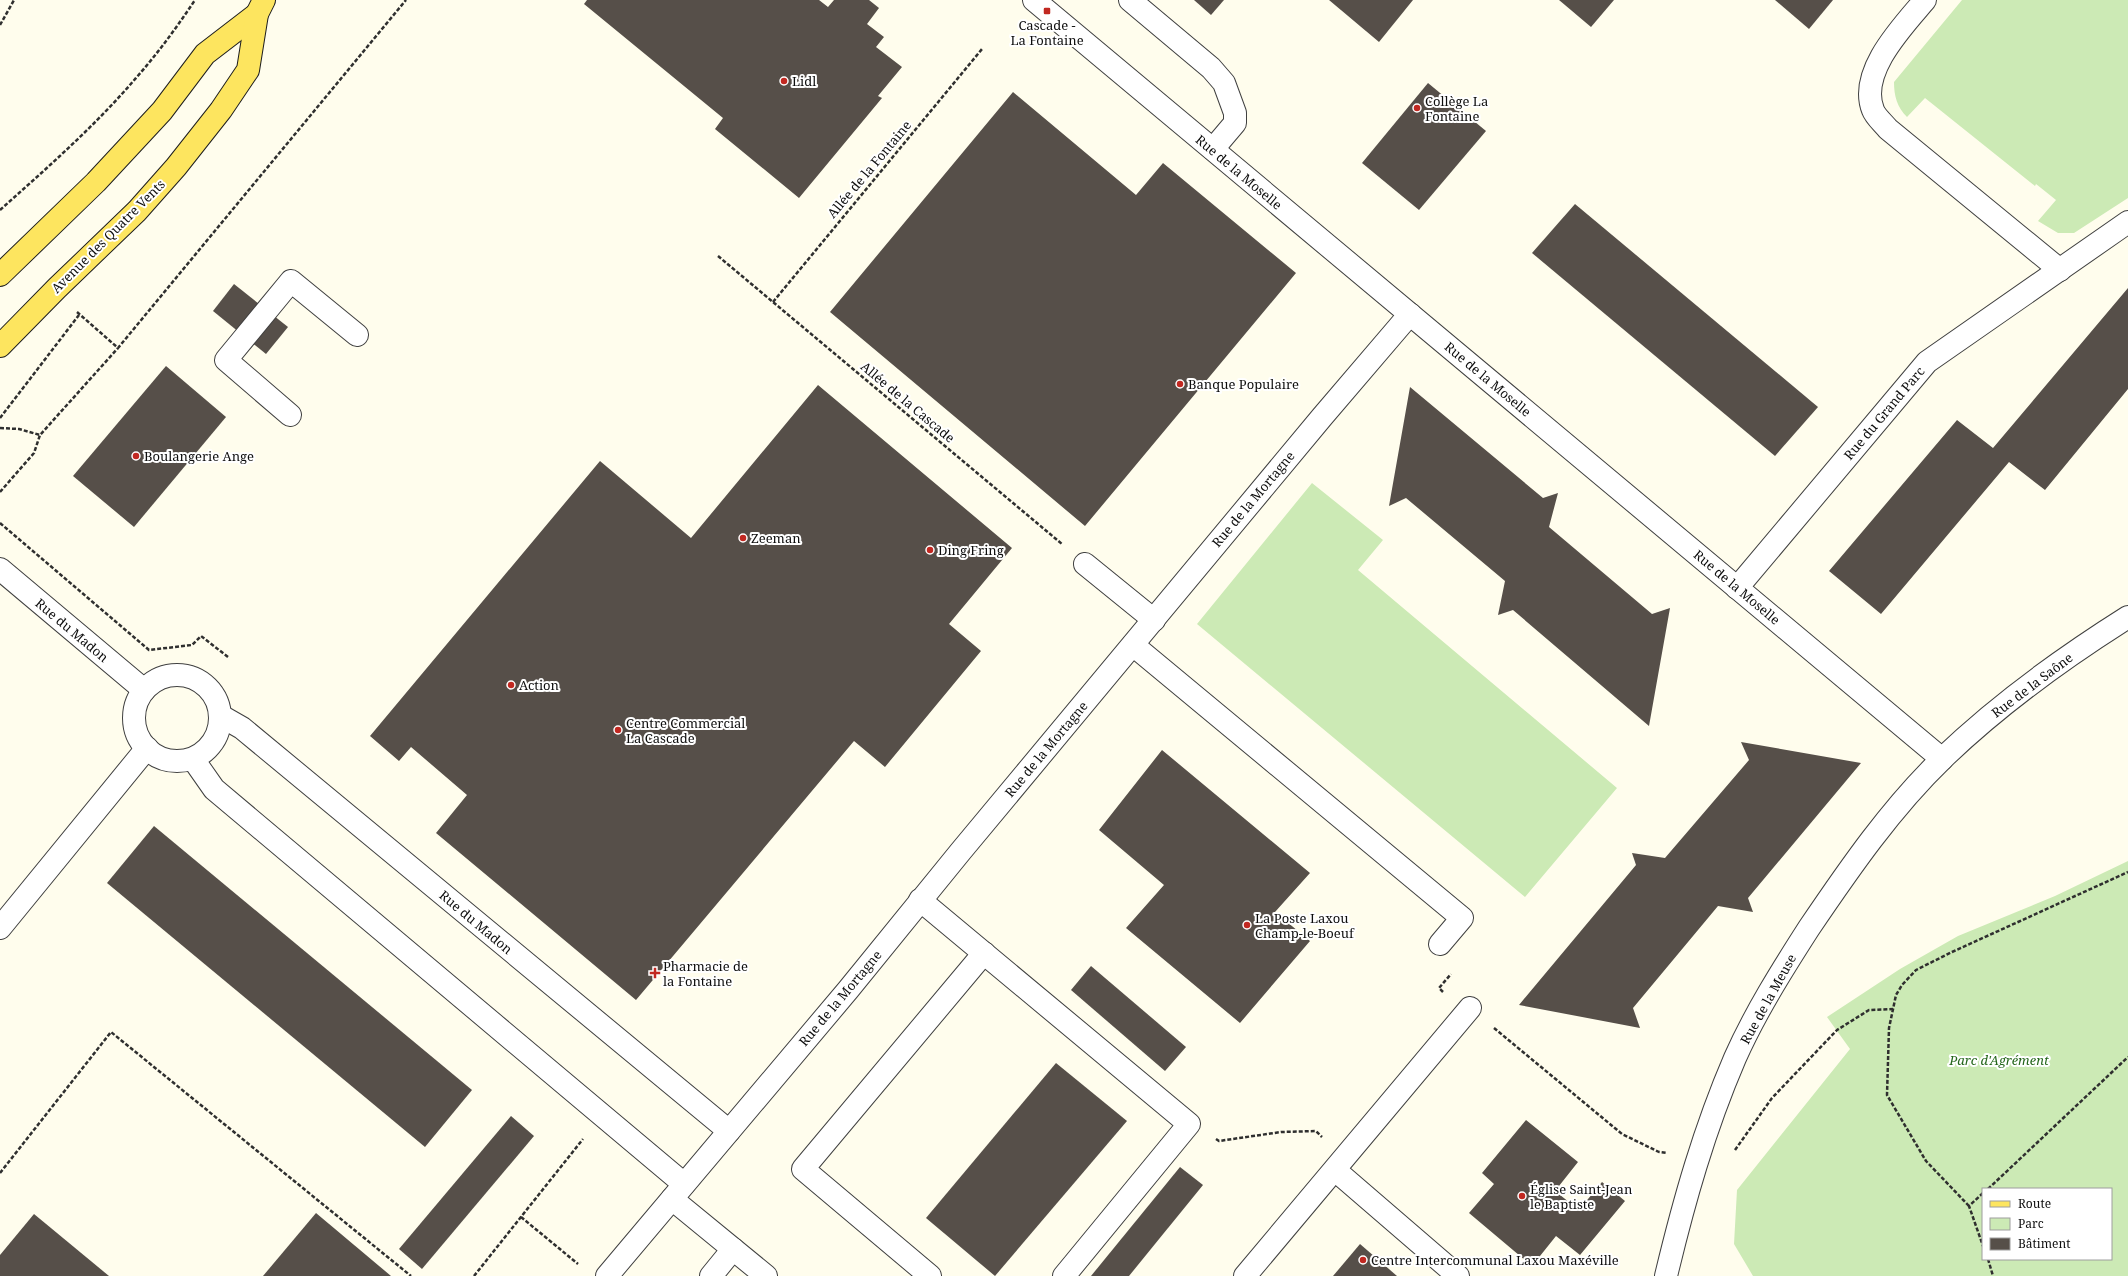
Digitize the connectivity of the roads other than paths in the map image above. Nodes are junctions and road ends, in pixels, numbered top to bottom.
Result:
1 (1034, 0) edge
2 (1130, 0) edge
3 (1925, 0) edge
4 (261, 7) edge
5 (1213, 150) junction
6 (2128, 222) edge
7 (2060, 270) junction
8 (0, 275) edge
9 (1410, 314) junction
10 (357, 335) dead end
11 (0, 346) edge
12 (290, 415) dead end
13 (1086, 564) road end
14 (0, 570) edge
15 (1737, 588) junction
16 (2128, 618) edge
17 (1154, 620) junction
18 (1133, 645) junction
19 (144, 690) junction
20 (221, 716) junction
21 (147, 748) junction
22 (192, 759) junction
23 (1942, 759) junction
24 (920, 900) junction
25 (0, 928) edge
26 (1440, 944) road end
27 (984, 953) junction
28 (1470, 1008) road end
29 (729, 1131) junction
30 (1340, 1164) junction
31 (678, 1191) junction
32 (733, 1249) junction
33 (607, 1276) edge
34 (711, 1276) edge
35 (766, 1276) edge
36 (930, 1276) edge
37 (1064, 1276) edge
38 (1245, 1276) edge
39 (1458, 1276) edge
40 (1666, 1276) edge

1 - 5 street, Rue de la Moselle
2 - 5 street
3 - 7 street
4 - 8 main road, Avenue des Quatre Vents
4 - 11 main road, Avenue des Quatre Vents
5 - 9 street, Rue de la Moselle
6 - 7 street, Rue du Grand Parc
7 - 15 street, Rue du Grand Parc
9 - 15 street, Rue de la Moselle
9 - 17 street, Rue de la Mortagne
10 - 12 street
13 - 17 street
14 - 19 street, Rue du Madon
15 - 23 street, Rue de la Moselle
16 - 23 street, Rue de la Saône
17 - 18 street, Rue de la Mortagne
18 - 24 street, Rue de la Mortagne
18 - 26 street
19 - 20 street
19 - 21 street
20 - 22 street
20 - 29 street, Rue du Madon
21 - 22 street
21 - 25 street
22 - 31 street
23 - 40 street, Rue de la Meuse
24 - 27 street
24 - 29 street, Rue de la Mortagne
27 - 36 street
27 - 37 street
28 - 30 street
29 - 31 street, Rue de la Mortagne
30 - 38 street
30 - 39 street
31 - 32 street
31 - 33 street, Rue de la Mortagne
32 - 34 street
32 - 35 street

